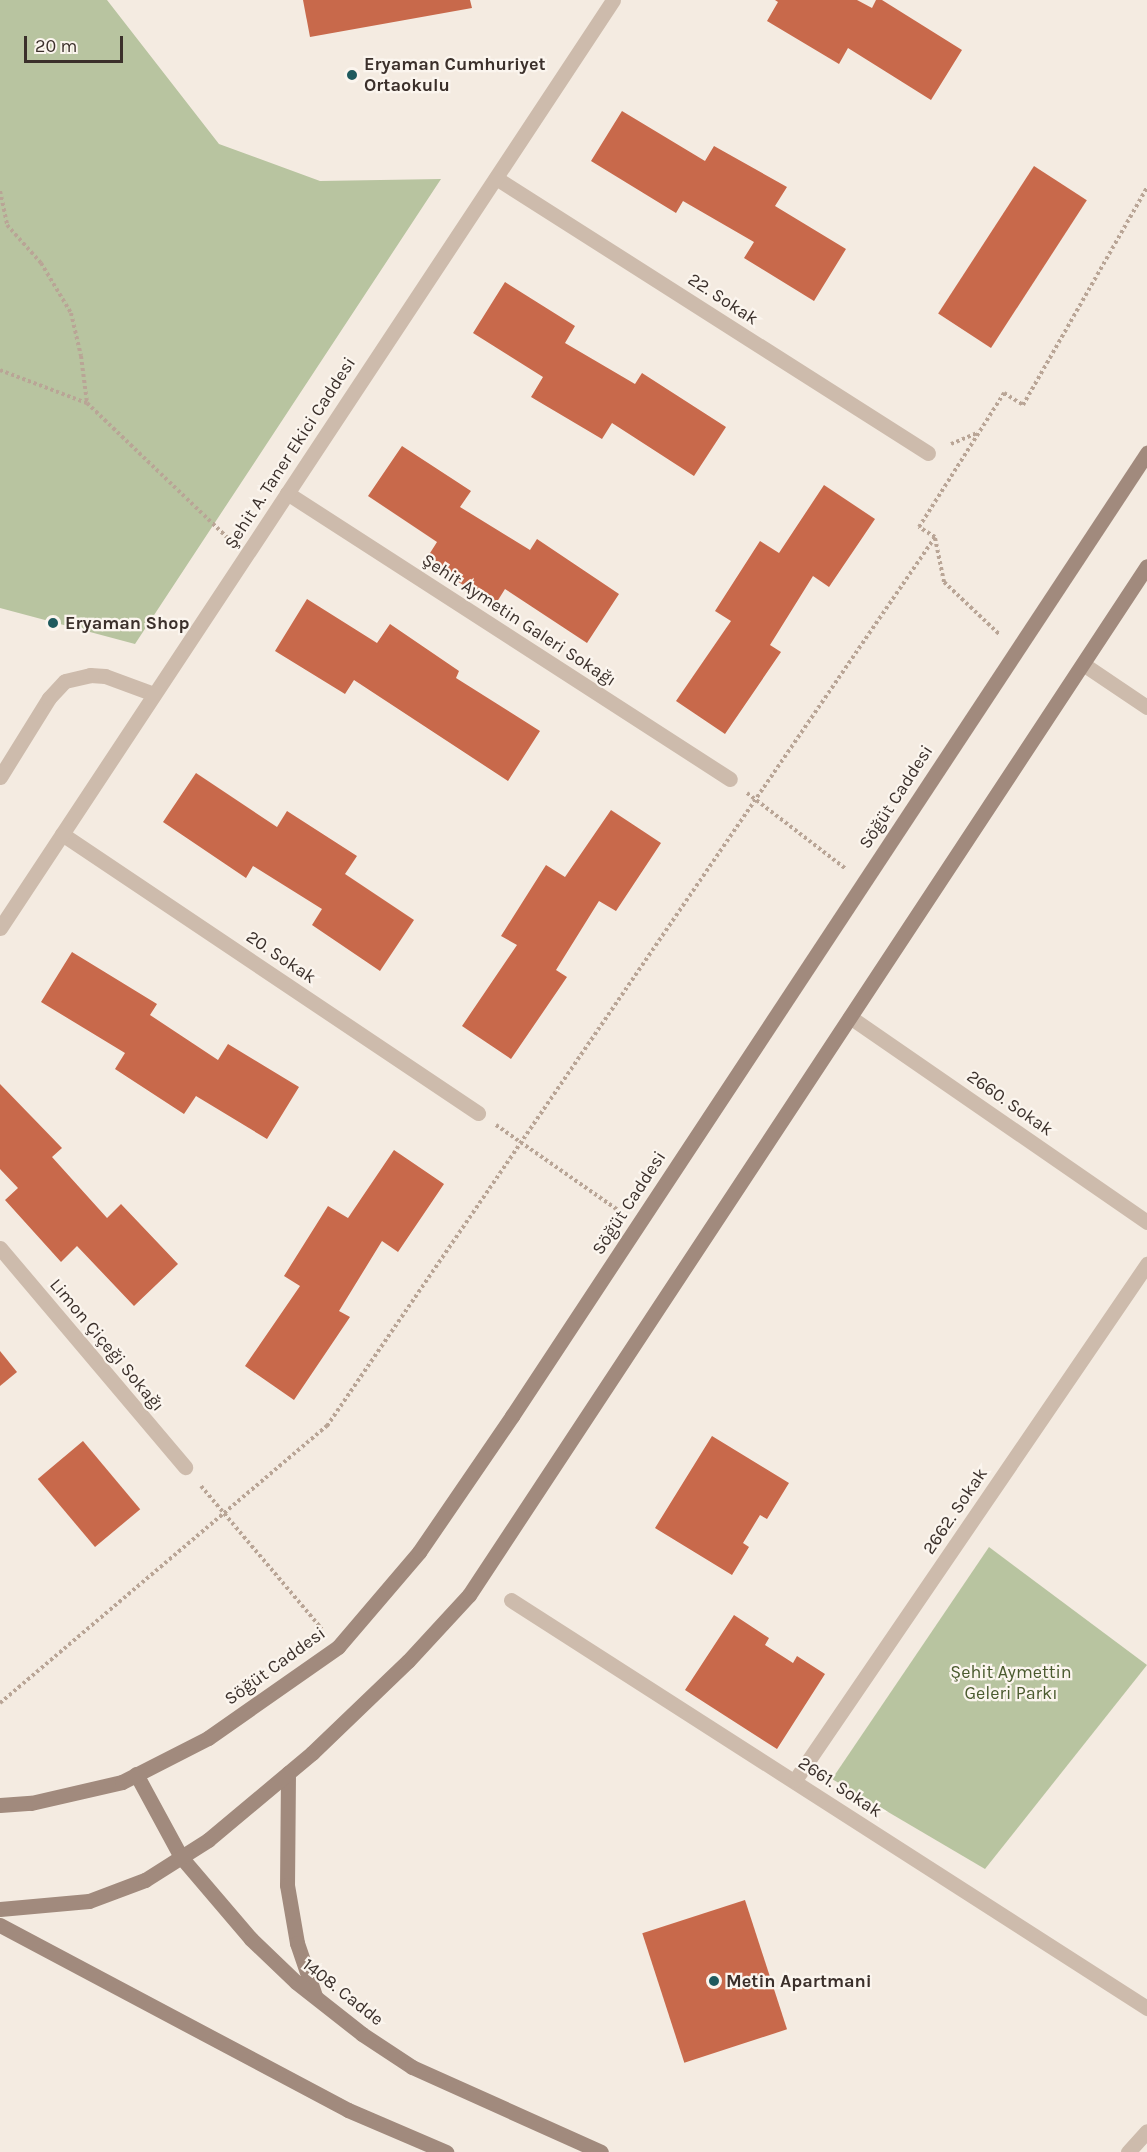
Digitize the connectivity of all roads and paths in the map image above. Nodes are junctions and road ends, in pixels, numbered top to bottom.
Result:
1 (614, 0) edge
2 (496, 177) junction
3 (1147, 188) edge
4 (0, 191) edge
5 (0, 370) edge
6 (87, 403) junction
7 (979, 433) junction
8 (928, 453) joint
9 (1147, 453) edge
10 (287, 493) junction
11 (935, 537) junction
12 (246, 555) junction
13 (1147, 566) edge
14 (1017, 650) junction
15 (1083, 664) junction
16 (154, 694) junction
17 (1147, 707) edge
18 (0, 777) edge
19 (730, 779) joint
20 (756, 799) junction
21 (62, 834) junction
22 (863, 883) junction
23 (0, 928) edge
24 (850, 1017) junction
25 (478, 1113) joint
26 (521, 1143) junction
27 (1147, 1222) edge
28 (638, 1224) junction
29 (0, 1248) edge
30 (1147, 1264) edge
31 (185, 1467) joint
32 (224, 1513) junction
33 (511, 1600) dead end
34 (338, 1647) junction
35 (0, 1703) edge
36 (288, 1773) junction
37 (136, 1774) junction
38 (795, 1780) junction
39 (0, 1805) edge
40 (181, 1857) junction
41 (0, 1909) edge
42 (0, 1925) edge
43 (315, 1996) junction
44 (1147, 2008) edge
45 (1147, 2131) edge
46 (446, 2152) edge
47 (601, 2152) edge
48 (1128, 2152) edge

1 - 2 street, Şehit A. Taner Ekici Caddesi
2 - 8 street, 22. Sokak
2 - 10 street, Şehit A. Taner Ekici Caddesi
3 - 7 path
4 - 6 path
5 - 6 path
6 - 12 path
7 - 8 path
7 - 11 path
9 - 14 main road, Söğüt Caddesi
10 - 12 street, Şehit A. Taner Ekici Caddesi
10 - 19 street, Şehit Aymetin Galeri Sokağı
11 - 14 path
11 - 20 path
12 - 16 street, Şehit A. Taner Ekici Caddesi
13 - 15 main road
14 - 22 main road, Söğüt Caddesi
15 - 17 street
15 - 24 main road
16 - 18 street
16 - 21 street, Şehit A. Taner Ekici Caddesi
19 - 20 path
20 - 22 path
20 - 26 path
21 - 23 street, Şehit A. Taner Ekici Caddesi
21 - 25 street, 20. Sokak
22 - 28 main road, Söğüt Caddesi
24 - 27 street, 2660. Sokak
24 - 36 main road
25 - 26 path
26 - 28 path
26 - 32 path
28 - 34 main road, Söğüt Caddesi
29 - 31 street, Limon Çiçeği Sokağı
30 - 38 street, 2662. Sokak
31 - 32 path
32 - 34 path
32 - 35 path
33 - 38 street, 2661. Sokak
34 - 37 main road, Söğüt Caddesi
36 - 40 main road
36 - 43 main road
37 - 39 main road, Söğüt Caddesi
37 - 40 main road, 1408. Cadde
38 - 44 street, 2661. Sokak
40 - 41 main road
40 - 43 main road, 1408. Cadde
42 - 46 main road
43 - 47 main road, 1408. Cadde
45 - 48 street

